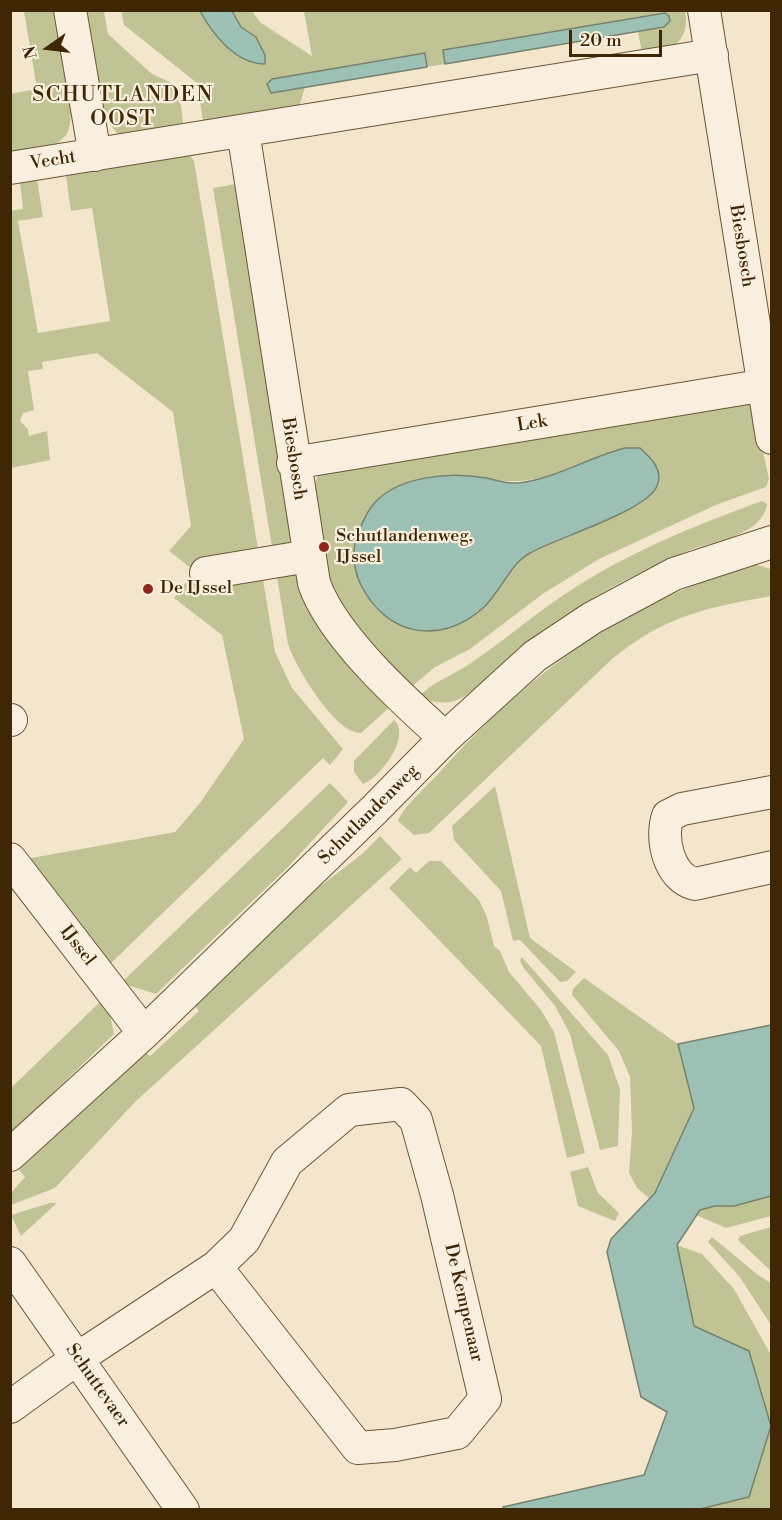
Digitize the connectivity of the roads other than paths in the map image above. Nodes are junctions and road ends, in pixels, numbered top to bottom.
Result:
1 (70, 10) edge
2 (705, 10) edge
3 (712, 55) junction
4 (243, 131) junction
5 (95, 155) junction
6 (10, 168) edge
7 (767, 385) edge
8 (771, 438) edge
9 (293, 463) junction
10 (771, 542) edge
11 (309, 556) junction
12 (206, 573) dead end
13 (445, 738) junction
14 (771, 792) edge
15 (10, 859) edge
16 (771, 867) edge
17 (144, 1033) junction
18 (10, 1155) edge
19 (10, 1263) edge
20 (216, 1268) junction
21 (78, 1358) junction
22 (10, 1407) edge
23 (183, 1509) edge

1 - 5 street
2 - 3 street, Biesbosch
3 - 4 street
3 - 7 street, Biesbosch
4 - 5 street
4 - 9 street, Biesbosch
5 - 6 street, Vecht
7 - 8 street, Biesbosch
7 - 9 street, Lek
9 - 11 street, Biesbosch
10 - 13 street, Schutlandenweg
11 - 12 street
11 - 13 street, Biesbosch
13 - 17 street, Schutlandenweg
14 - 16 street
15 - 17 street, IJssel
17 - 18 street, Schutlandenweg
19 - 21 street, Schuttevaer
20 - 20 street, De Kempenaar
20 - 21 street, De Kempenaar
21 - 22 street, De Kempenaar
21 - 23 street, Schuttevaer

